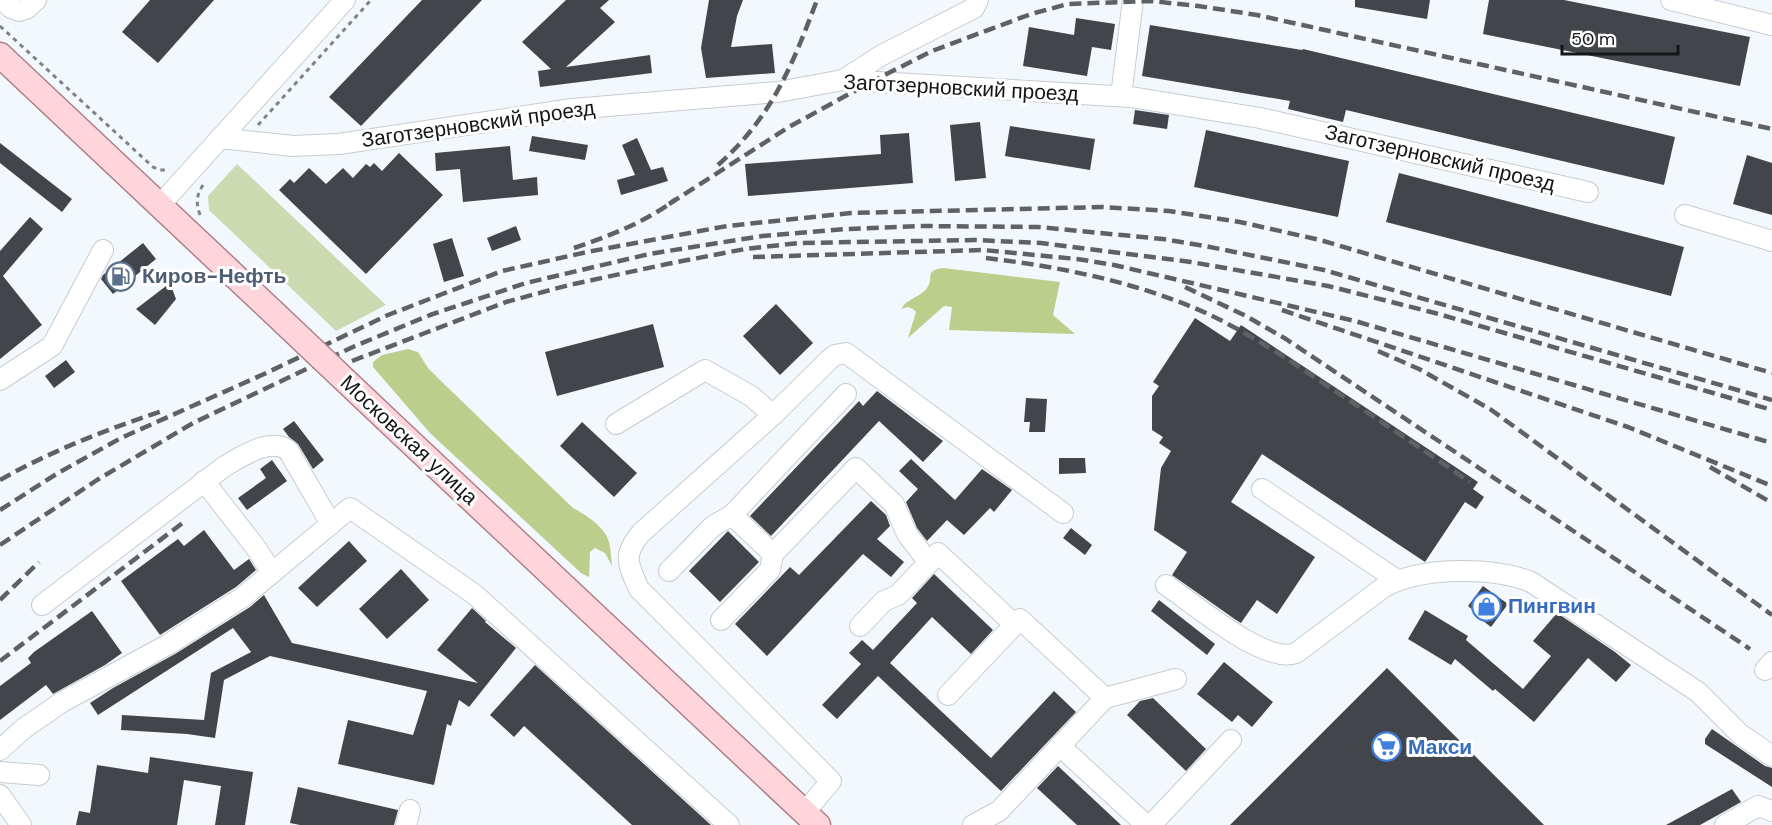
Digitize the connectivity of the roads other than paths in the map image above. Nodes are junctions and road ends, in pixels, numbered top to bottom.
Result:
1 (3, 0) edge
2 (36, 0) edge
3 (345, 0) edge
4 (978, 0) edge
5 (1133, 0) edge
6 (1671, 0) edge
7 (1772, 25) edge
8 (0, 55) edge
9 (843, 80) junction
10 (1121, 96) junction
11 (220, 138) junction
12 (1588, 192) dead end
13 (159, 206) junction
14 (1685, 215) dead end
15 (1772, 241) edge
16 (104, 250) dead end
17 (0, 381) edge
18 (846, 394) dead end
19 (773, 415) junction
20 (615, 424) dead end
21 (204, 481) junction
22 (1262, 489) dead end
23 (1062, 513) dead end
24 (732, 514) junction
25 (331, 524) junction
26 (772, 554) junction
27 (929, 563) junction
28 (669, 571) dead end
29 (272, 573) junction
30 (1397, 580) junction
31 (1166, 585) dead end
32 (42, 605) dead end
33 (721, 620) dead end
34 (1015, 625) junction
35 (860, 626) dead end
36 (1176, 679) dead end
37 (948, 695) dead end
38 (1105, 698) junction
39 (1231, 740) dead end
40 (1060, 746) junction
41 (0, 750) edge
42 (1772, 756) edge
43 (0, 772) edge
44 (39, 775) dead end
45 (0, 795) edge
46 (1772, 811) edge
47 (812, 819) edge
48 (21, 825) edge
49 (729, 825) edge
50 (973, 825) edge
51 (1146, 825) edge
52 (1151, 825) edge
53 (1725, 825) edge

1 - 2 street
3 - 11 street
4 - 9 street
5 - 10 street
6 - 7 street
8 - 13 main road, Московская улица
9 - 10 street, Заготзерновский проезд
9 - 11 street, Заготзерновский проезд
10 - 12 street, Заготзерновский проезд
11 - 13 street
13 - 47 main road, Московская улица, bridge
14 - 15 street
16 - 17 street
18 - 24 street
19 - 20 street
19 - 23 street
19 - 47 street
21 - 25 street
21 - 29 street
21 - 32 street
22 - 30 street
24 - 26 street
24 - 28 street
25 - 29 street
25 - 49 street
26 - 27 street
26 - 33 street
27 - 34 street
27 - 35 street
29 - 41 street
30 - 31 street
30 - 42 street
34 - 37 street
34 - 38 street
36 - 38 street
38 - 40 street
39 - 52 street
40 - 50 street
40 - 51 street
43 - 44 street
45 - 48 street
46 - 53 street

